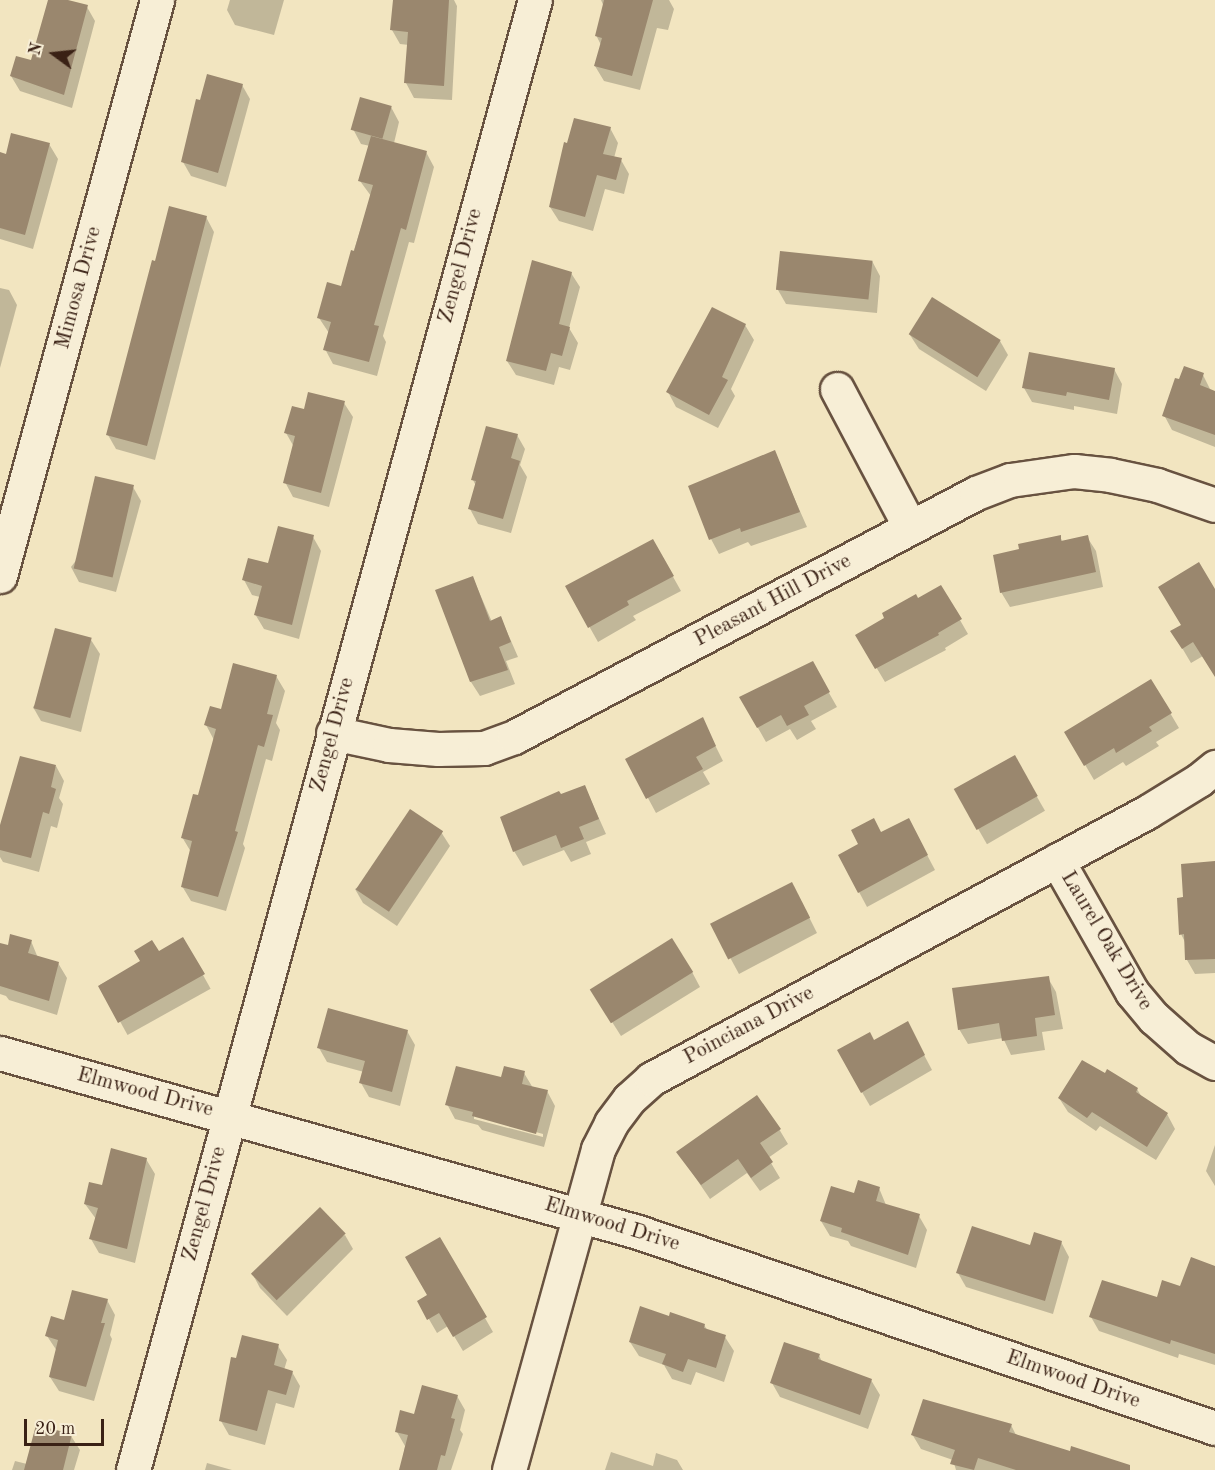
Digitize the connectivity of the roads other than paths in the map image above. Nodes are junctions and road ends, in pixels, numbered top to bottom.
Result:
1 (157, 0) edge
2 (535, 0) edge
3 (837, 389) dead end
4 (1215, 505) edge
5 (910, 527) junction
6 (0, 576) edge
7 (333, 734) junction
8 (1215, 767) edge
9 (1057, 860) junction
10 (0, 1053) edge
11 (1215, 1063) edge
12 (229, 1116) junction
13 (579, 1214) junction
14 (1215, 1428) edge
15 (133, 1470) edge
16 (509, 1470) edge

1 - 6 street, Mimosa Drive
2 - 7 street, Zengel Drive
3 - 5 street
4 - 5 street, Pleasant Hill Drive
5 - 7 street, Pleasant Hill Drive
7 - 12 street, Zengel Drive
8 - 9 street, Poinciana Drive
9 - 11 street, Laurel Oak Drive
9 - 13 street, Poinciana Drive
10 - 12 street, Elmwood Drive
12 - 13 street, Elmwood Drive
12 - 15 street, Zengel Drive
13 - 14 street, Elmwood Drive
13 - 16 street, Poinciana Drive

